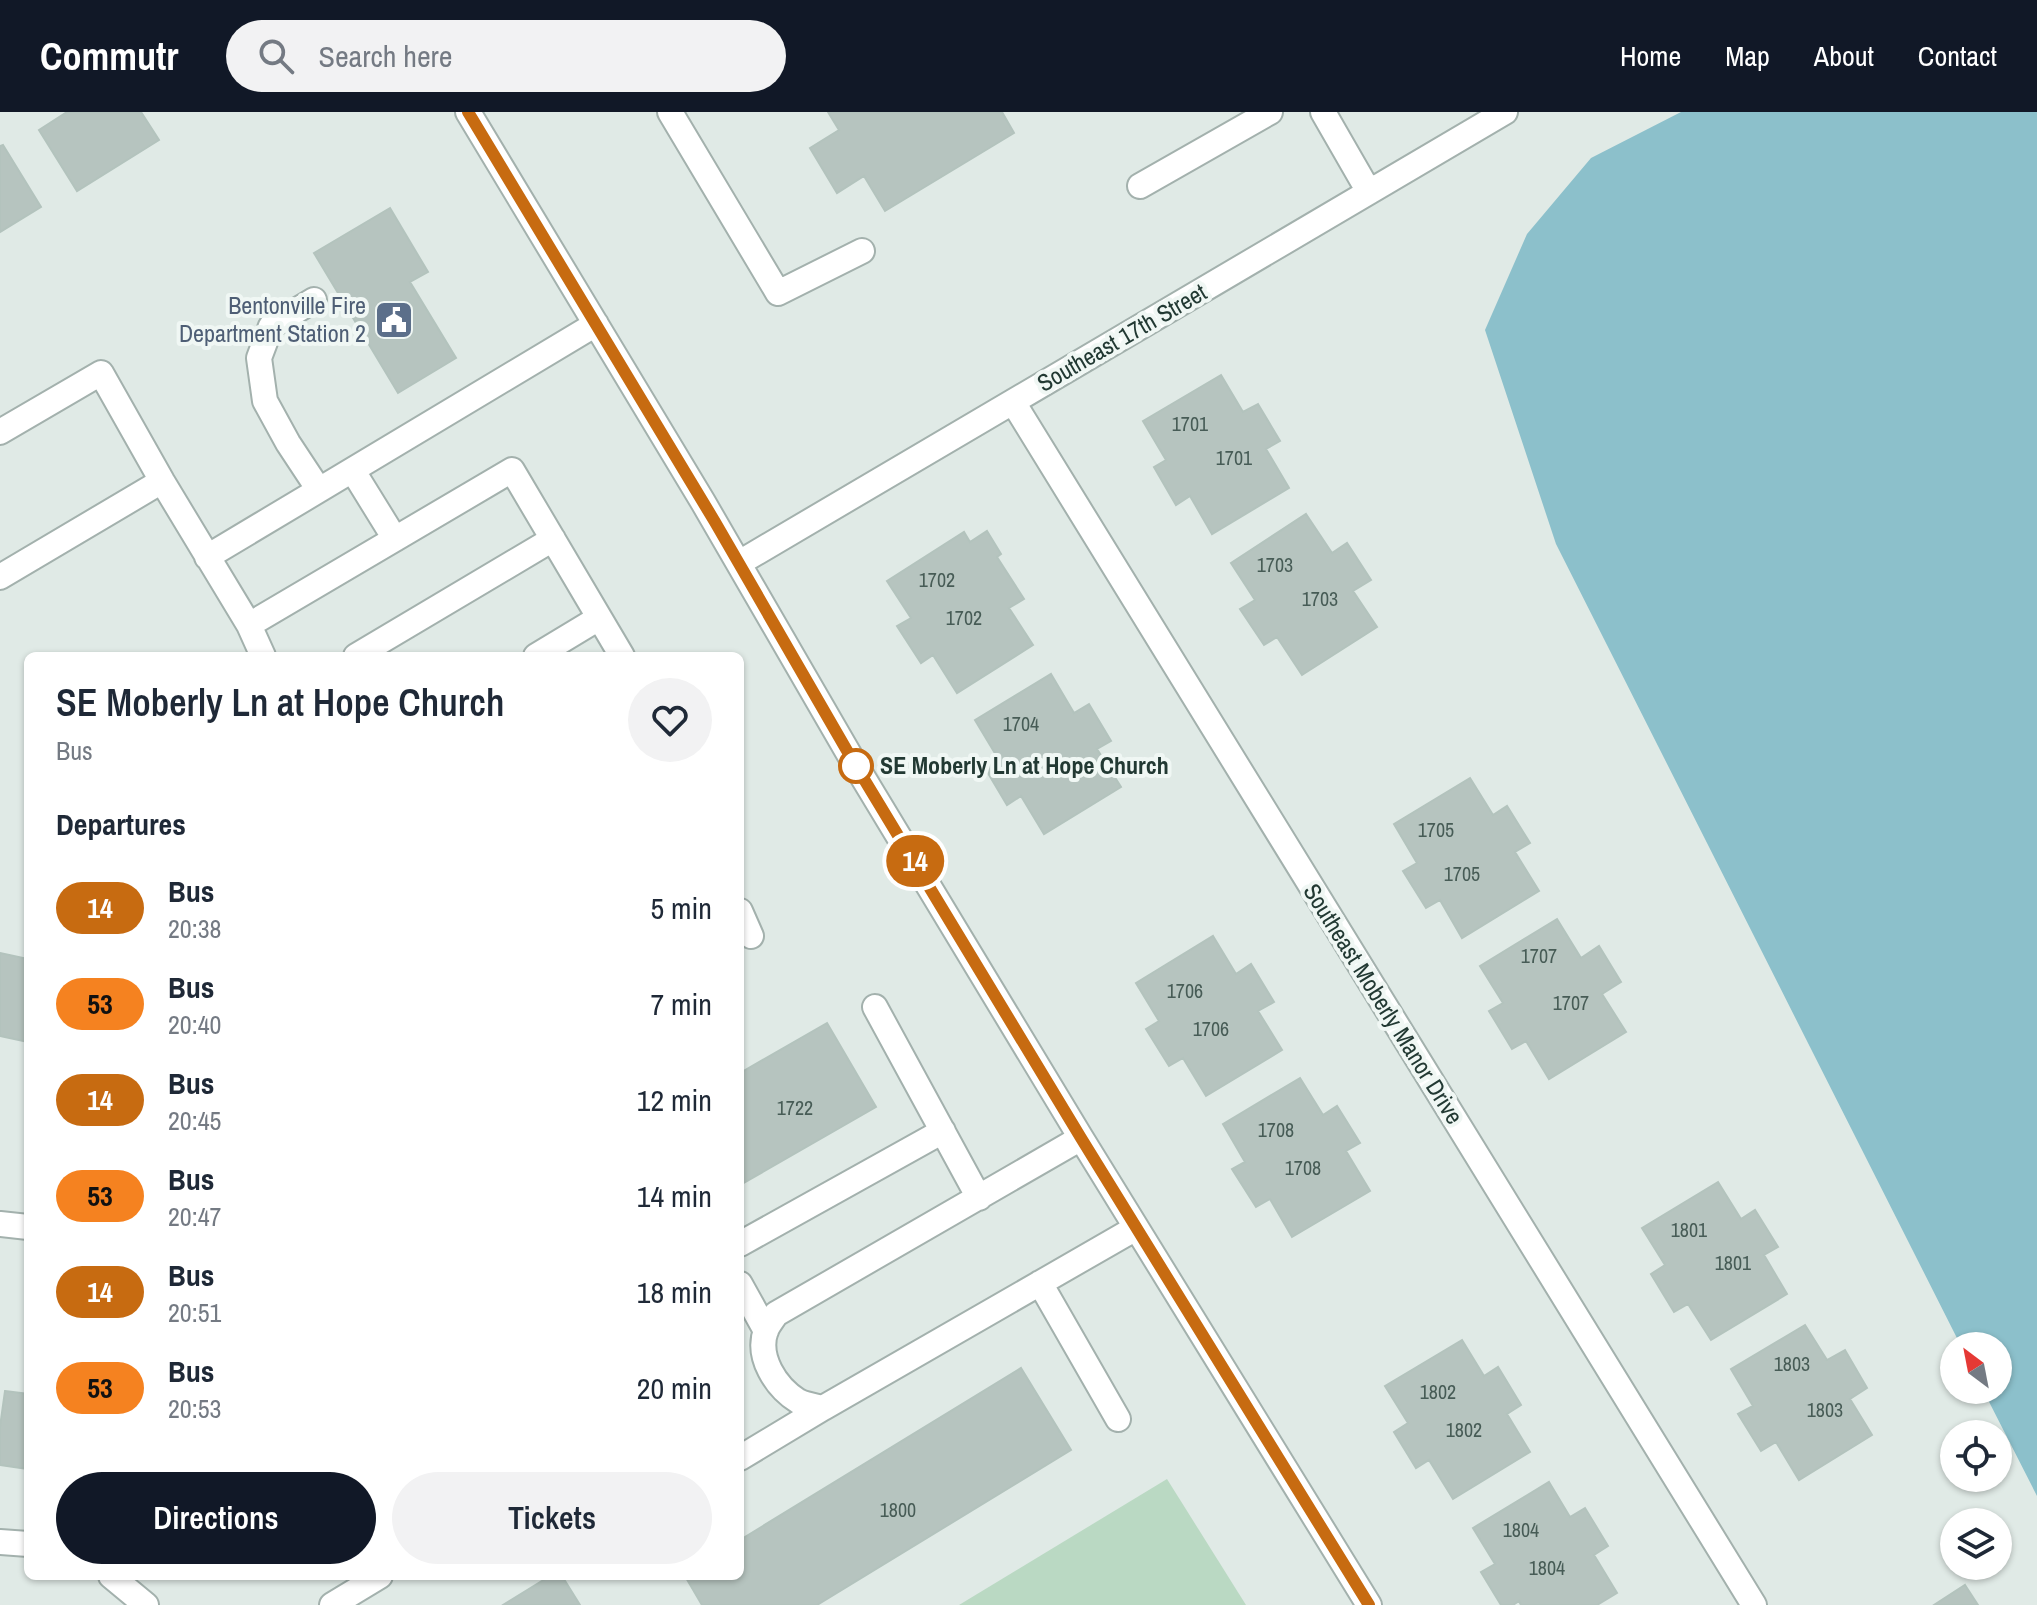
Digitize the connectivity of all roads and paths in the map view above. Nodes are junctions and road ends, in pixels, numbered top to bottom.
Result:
1 (468, 112) edge
2 (670, 112) edge
3 (1270, 112) edge
4 (1505, 112) edge
5 (1334, 116) edge
6 (1140, 186) dead end
7 (1369, 192) junction
8 (862, 251) dead end
9 (314, 300) dead end
10 (596, 324) junction
11 (1013, 402) junction
12 (0, 432) edge
13 (353, 471) junction
14 (162, 481) junction
15 (319, 490) junction
16 (395, 539) junction
17 (553, 539) junction
18 (207, 557) junction
19 (739, 563) junction
20 (0, 577) edge
21 (599, 618) junction
22 (249, 625) junction
23 (261, 652) edge
24 (363, 652) edge
25 (543, 652) edge
26 (620, 652) edge
27 (744, 920) edge
28 (751, 936) dead end
29 (875, 1007) dead end
30 (943, 1131) junction
31 (1081, 1138) junction
32 (979, 1198) junction
33 (0, 1224) edge
34 (24, 1227) edge
35 (1136, 1228) junction
36 (744, 1242) edge
37 (1040, 1283) junction
38 (744, 1291) edge
39 (766, 1331) junction
40 (823, 1408) junction
41 (1118, 1419) dead end
42 (744, 1456) edge
43 (0, 1542) edge
44 (24, 1544) edge
45 (116, 1580) edge
46 (373, 1580) edge
47 (146, 1605) edge
48 (332, 1605) edge
49 (1369, 1605) edge
50 (1754, 1605) edge

1 - 10 street
2 - 8 street
3 - 6 street
4 - 7 street, Southeast 17th Street
5 - 7 street
7 - 11 street, Southeast 17th Street
9 - 15 street
10 - 13 street
10 - 19 street
11 - 19 street, Southeast 17th Street
11 - 50 street, Southeast Moberly Manor Drive
12 - 14 street
13 - 15 street
13 - 16 street
14 - 18 street
14 - 20 street
15 - 18 street
16 - 17 street
16 - 22 street
17 - 21 street
17 - 24 street
18 - 22 street
19 - 31 street
21 - 25 street
21 - 26 street
22 - 23 street
27 - 28 street
29 - 30 street
30 - 32 street
30 - 36 street
31 - 32 street
31 - 35 street
32 - 39 street
33 - 34 street
35 - 37 street
35 - 49 street
37 - 40 street
37 - 41 street
38 - 39 street
39 - 40 street
40 - 42 street
43 - 44 street
45 - 47 street
46 - 48 street

